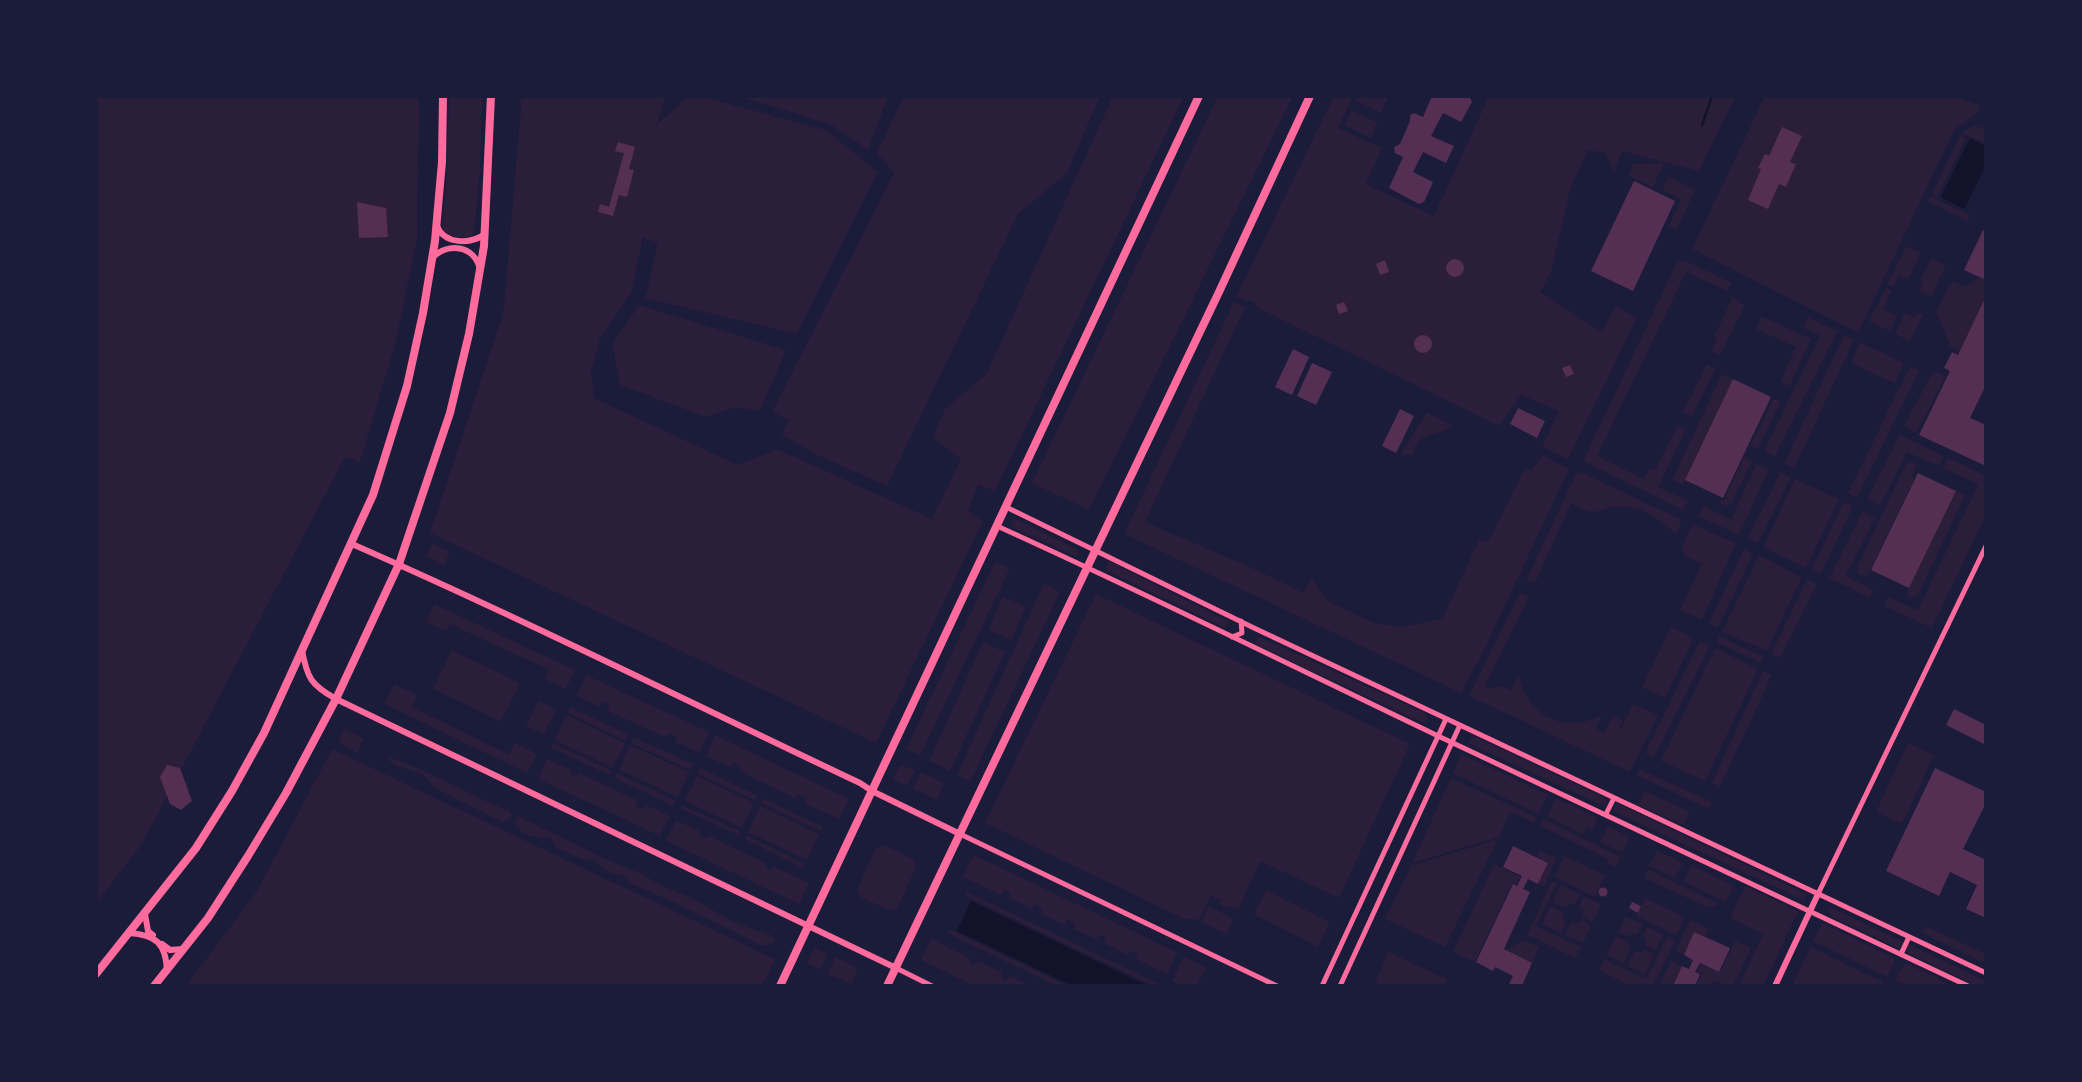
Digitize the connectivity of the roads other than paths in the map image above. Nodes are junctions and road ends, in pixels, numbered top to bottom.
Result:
1 (443, 96) edge
2 (491, 96) edge
3 (1199, 96) edge
4 (1310, 96) edge
5 (436, 225) junction
6 (485, 234) junction
7 (432, 258) junction
8 (480, 270) junction
9 (1006, 508) junction
10 (997, 526) junction
11 (352, 544) junction
12 (1986, 546) edge
13 (1095, 550) junction
14 (399, 564) junction
15 (1088, 567) junction
16 (1241, 622) junction
17 (1232, 637) junction
18 (302, 650) junction
19 (336, 698) junction
20 (1446, 719) junction
21 (1460, 725) junction
22 (1439, 736) junction
23 (1453, 742) junction
24 (872, 791) junction
25 (1614, 798) junction
26 (1606, 814) junction
27 (960, 834) junction
28 (1818, 894) junction
29 (1811, 910) junction
30 (145, 914) junction
31 (809, 926) junction
32 (129, 933) junction
33 (1909, 937) junction
34 (183, 949) junction
35 (1901, 954) junction
36 (896, 968) junction
37 (167, 971) junction
38 (96, 974) edge
39 (1986, 974) edge
40 (154, 986) edge
41 (780, 986) edge
42 (887, 986) edge
43 (932, 986) edge
44 (1277, 986) edge
45 (1322, 986) edge
46 (1340, 986) edge
47 (1775, 986) edge
48 (1968, 986) edge

1 - 5 main road
2 - 6 main road
3 - 9 main road
4 - 13 main road
5 - 6 street
5 - 7 main road
6 - 8 main road
7 - 8 street
7 - 11 main road
8 - 14 main road
9 - 10 main road
9 - 13 street
10 - 15 street
10 - 24 main road
11 - 14 street
11 - 18 main road
12 - 28 street
13 - 15 main road
13 - 16 street
14 - 19 main road
14 - 24 street
15 - 17 street
15 - 27 main road
16 - 17 street
16 - 20 street
17 - 22 street
18 - 19 street
18 - 30 main road
19 - 31 street
19 - 34 main road
20 - 21 street
20 - 22 street
21 - 23 street
21 - 25 street
22 - 23 street
22 - 45 street
23 - 26 street
23 - 46 street
24 - 27 street
24 - 31 main road
25 - 26 street
25 - 28 street
26 - 29 street
27 - 36 main road
27 - 44 street
28 - 29 street
28 - 33 street
29 - 35 street
29 - 47 street
30 - 32 main road
30 - 34 street
31 - 36 street
31 - 41 main road
32 - 37 street
32 - 38 main road
33 - 35 street
33 - 39 street
34 - 37 main road
35 - 48 street
36 - 42 main road
36 - 43 street
37 - 40 main road

